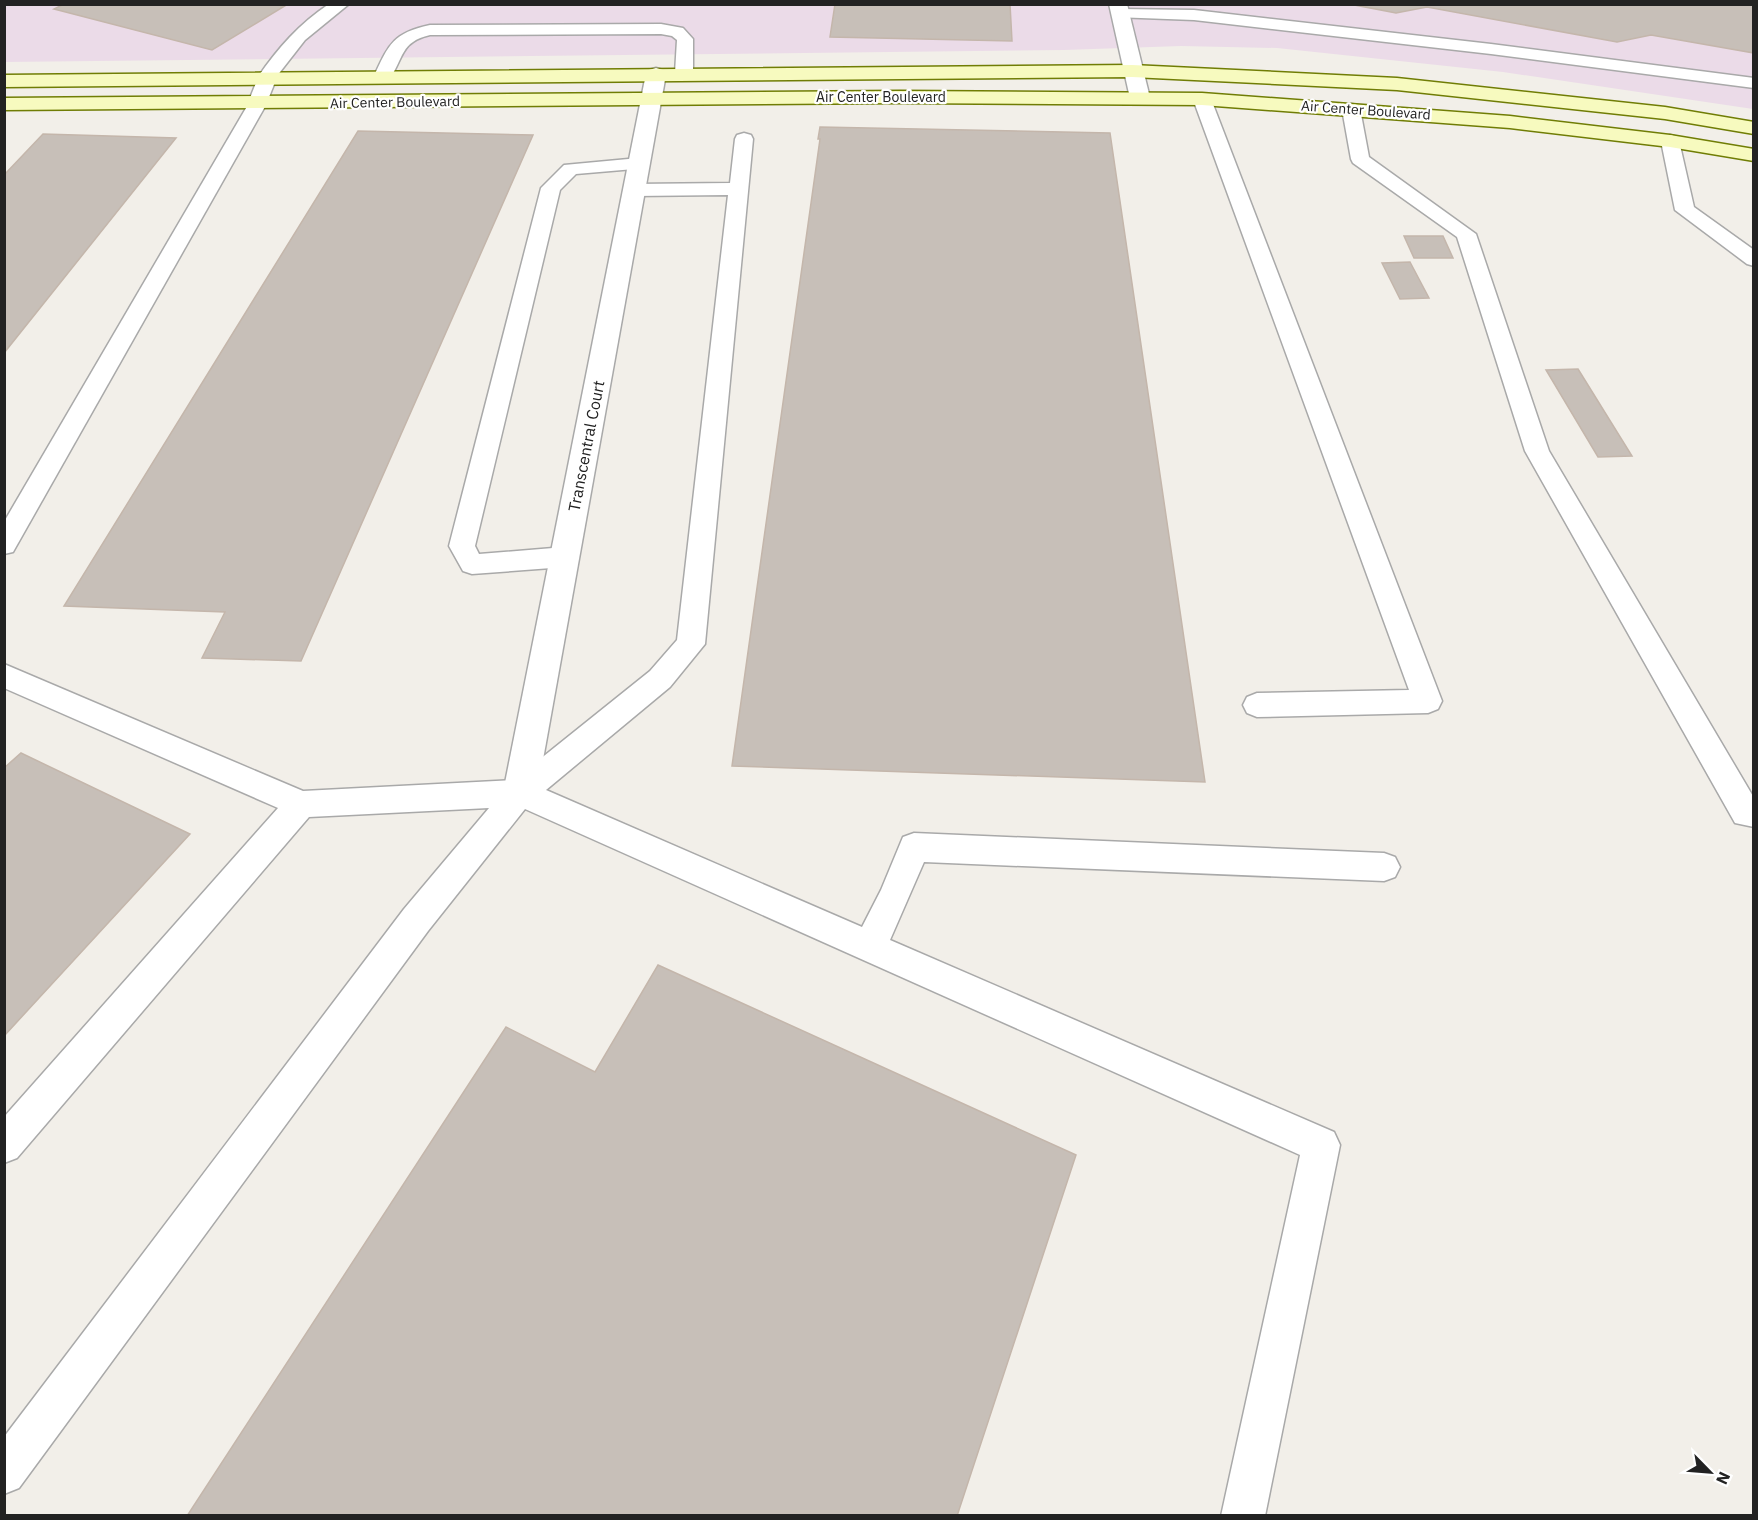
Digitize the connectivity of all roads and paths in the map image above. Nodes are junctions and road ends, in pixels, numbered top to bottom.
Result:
1 (341, 4) edge
2 (1119, 9) edge
3 (1132, 71) junction
4 (684, 74) junction
5 (383, 76) junction
6 (267, 77) junction
7 (4, 81) edge
8 (1754, 83) edge
9 (654, 86) junction
10 (1140, 98) junction
11 (1202, 99) junction
12 (258, 104) junction
13 (4, 105) edge
14 (1351, 109) junction
15 (1665, 113) junction
16 (1754, 128) edge
17 (744, 139) dead end
18 (1670, 141) junction
19 (1754, 155) edge
20 (637, 177) junction
21 (739, 189) junction
22 (1754, 260) edge
23 (4, 545) edge
24 (565, 557) junction
25 (4, 675) edge
26 (1257, 705) dead end
27 (520, 793) junction
28 (301, 804) junction
29 (1754, 813) edge
30 (1384, 867) dead end
31 (869, 948) junction
32 (4, 1145) edge
33 (4, 1473) edge
34 (1243, 1515) edge

1 - 6 lane
2 - 3 street
2 - 8 lane
3 - 4 street, Air Center Boulevard
3 - 10 street
3 - 15 street, Air Center Boulevard
4 - 5 lane
4 - 9 street, Air Center Boulevard
5 - 6 street, Air Center Boulevard
5 - 9 street, Air Center Boulevard
6 - 7 street, Air Center Boulevard
6 - 12 street
9 - 10 street, Air Center Boulevard
9 - 12 street, Air Center Boulevard
9 - 20 street, Transcentral Court
10 - 11 street, Air Center Boulevard
11 - 14 street, Air Center Boulevard
11 - 26 lane
12 - 13 street, Air Center Boulevard
12 - 23 lane
14 - 18 street, Air Center Boulevard
14 - 29 lane
15 - 16 street, Air Center Boulevard
15 - 18 street
17 - 21 lane
18 - 19 street, Air Center Boulevard
18 - 22 lane
20 - 21 lane
20 - 24 street, Transcentral Court
20 - 24 lane
21 - 27 lane
24 - 27 street, Transcentral Court
25 - 28 lane
27 - 28 lane
27 - 31 lane
27 - 33 lane
28 - 32 lane
30 - 31 lane
31 - 34 lane

